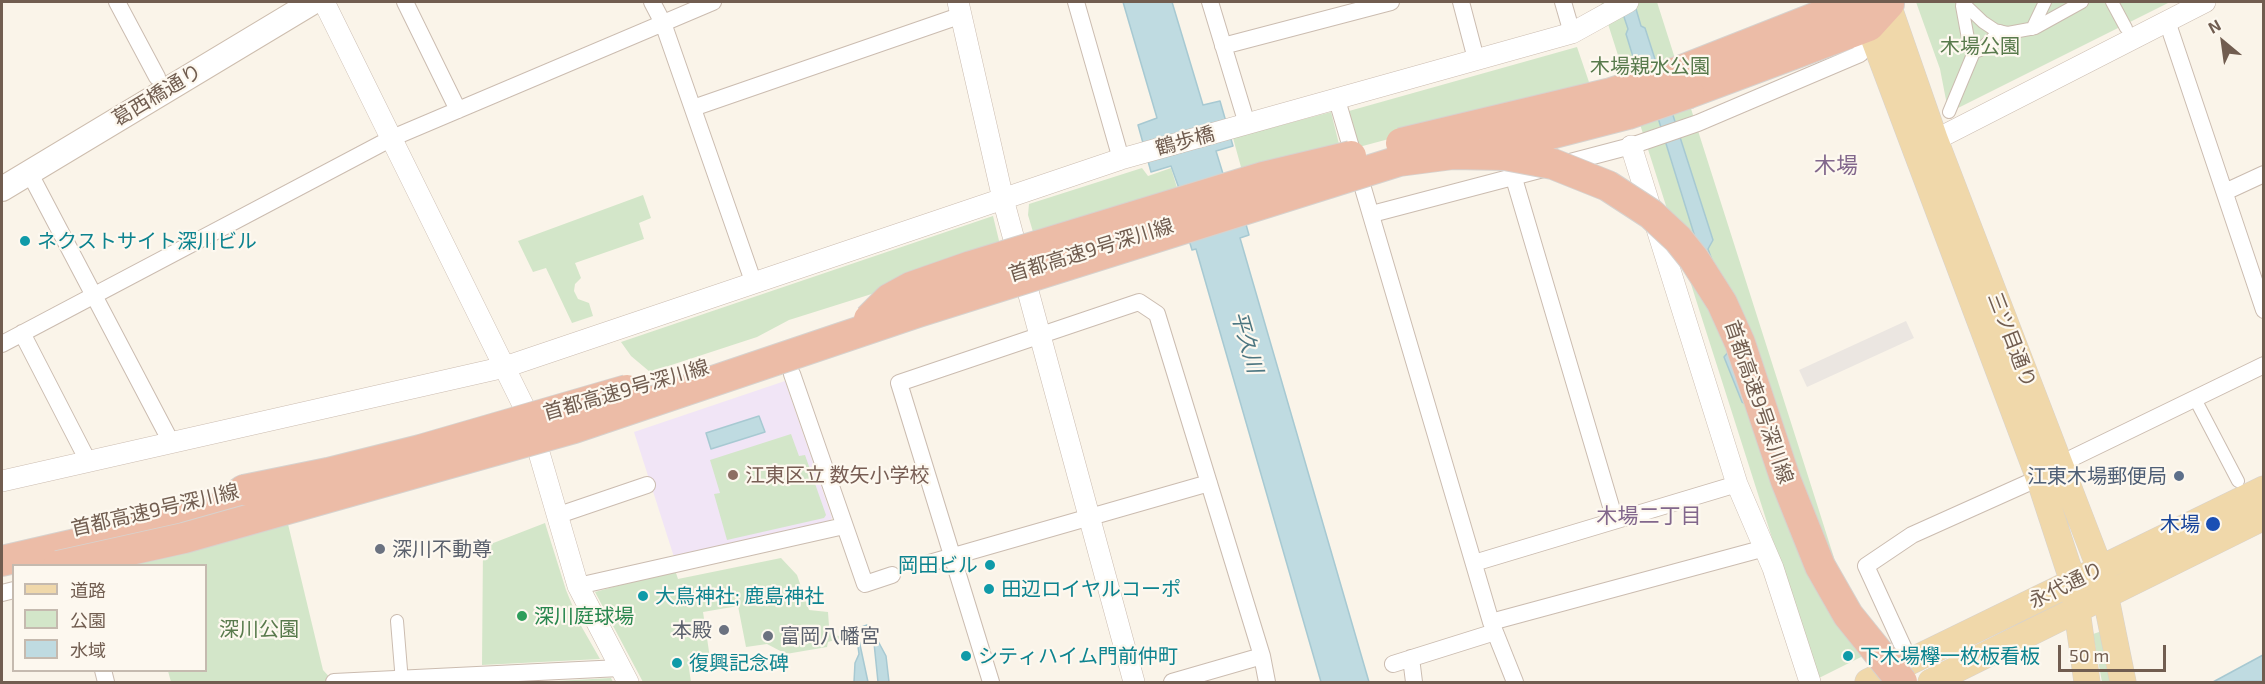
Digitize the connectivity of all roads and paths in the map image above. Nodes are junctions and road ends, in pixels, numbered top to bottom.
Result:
1 (117, 2) edge
2 (283, 2) edge
3 (313, 2) edge
4 (324, 2) edge
5 (405, 2) edge
6 (652, 2) edge
7 (713, 2) edge
8 (1076, 2) edge
9 (1210, 2) edge
10 (1391, 2) edge
11 (1461, 2) edge
12 (1563, 2) edge
13 (1629, 2) edge
14 (1960, 2) edge
15 (2044, 2) edge
16 (2082, 2) edge
17 (2112, 2) edge
18 (2205, 2) edge
19 (1872, 6) edge
20 (960, 8) edge
21 (2167, 21) junction
22 (663, 23) junction
23 (2126, 28) dead end
24 (2032, 29) junction
25 (2000, 31) junction
26 (1572, 33) junction
27 (1223, 46) junction
28 (1974, 52) junction
29 (1476, 59) junction
30 (157, 77) junction
31 (1684, 82) junction
32 (1337, 100) junction
33 (693, 108) junction
34 (458, 110) junction
35 (1949, 112) dead end
36 (1238, 127) junction
37 (392, 138) junction
38 (1935, 140) junction
39 (1631, 146) junction
40 (1121, 159) junction
41 (2, 171) edge
42 (29, 172) junction
43 (2264, 174) edge
44 (1513, 175) junction
45 (2, 189) edge
46 (2225, 192) junction
47 (1003, 199) junction
48 (1372, 214) junction
49 (2264, 255) edge
50 (2248, 262) junction
51 (753, 281) junction
52 (94, 295) junction
53 (2264, 310) edge
54 (869, 319) junction
55 (22, 333) junction
56 (1042, 335) junction
57 (2, 344) edge
58 (2264, 365) edge
59 (505, 367) junction
60 (792, 374) dead end
61 (2194, 399) junction
62 (637, 408) junction
63 (532, 429) junction
64 (171, 442) junction
65 (87, 461) junction
66 (2050, 471) junction
67 (2, 481) edge
68 (2238, 481) dead end
69 (1209, 483) junction
70 (1737, 483) junction
71 (647, 485) dead end
72 (2264, 489) edge
73 (556, 516) junction
74 (2264, 517) edge
75 (1091, 519) junction
76 (1615, 520) junction
77 (844, 526) junction
78 (1765, 548) junction
79 (952, 556) junction
80 (1474, 563) junction
81 (8, 564) edge
82 (67, 564) edge
83 (926, 564) dead end
84 (2100, 569) junction
85 (892, 575) dead end
86 (2073, 582) junction
87 (578, 586) junction
88 (2107, 595) junction
89 (2076, 610) junction
90 (397, 621) dead end
91 (1493, 627) junction
92 (1262, 656) junction
93 (1411, 658) junction
94 (1393, 664) dead end
95 (624, 675) edge
96 (1906, 676) edge
97 (531, 678) edge
98 (402, 680) edge
99 (334, 682) edge
100 (991, 682) edge
101 (1134, 682) edge
102 (1172, 682) edge
103 (1267, 682) edge
104 (1414, 682) edge
105 (1515, 682) edge
106 (1810, 682) edge
107 (1868, 682) edge
108 (1931, 682) edge
109 (2088, 682) edge
110 (2123, 682) edge

1 - 30 street
2 - 30 main road, 葛西橋通り
3 - 42 main road, 葛西橋通り
4 - 37 street
5 - 34 street
6 - 22 street
7 - 22 street
8 - 40 street
9 - 27 street
10 - 27 street
11 - 29 street
12 - 26 street
13 - 26 street, 鶴歩橋
14 - 25 street
14 - 28 street
15 - 24 street
16 - 24 street
17 - 23 street
18 - 21 street
19 - 31 highway
19 - 38 main road, 三ツ目通り
19 - 39 street
19 - 66 main road, 三ツ目通り
20 - 33 street
20 - 47 street
21 - 38 street
21 - 46 street
22 - 33 street
22 - 34 street
24 - 25 street
25 - 28 street
26 - 29 street, 鶴歩橋
27 - 36 street
28 - 35 street
29 - 32 street, 鶴歩橋
30 - 41 main road, 葛西橋通り
31 - 54 highway, bridge
31 - 62 highway, bridge
32 - 36 street, 鶴歩橋
32 - 48 street
33 - 51 street
34 - 37 street
36 - 40 street, 鶴歩橋
37 - 52 street
37 - 59 street
38 - 66 main road, 三ツ目通り
39 - 44 street
39 - 70 street
40 - 47 street, 鶴歩橋
42 - 45 main road, 葛西橋通り
42 - 52 street
43 - 46 street
44 - 48 street
44 - 76 street
46 - 50 street
47 - 51 street, 鶴歩橋
47 - 56 street
48 - 80 street
49 - 50 street
50 - 53 street
51 - 59 street, 鶴歩橋
52 - 55 street
52 - 64 street
54 - 81 highway, 首都高速9号深川線, bridge
54 - 96 highway, 首都高速9号深川線, bridge
55 - 57 street
55 - 65 street
56 - 69 street
56 - 75 street
56 - 79 street
58 - 61 street
59 - 63 street
59 - 64 street, 鶴歩橋
60 - 77 street
61 - 66 street
61 - 68 street
62 - 82 highway, 首都高速9号深川線, bridge
62 - 96 highway, 首都高速9号深川線, bridge
63 - 73 street
63 - 81 street
64 - 65 street, 鶴歩橋
65 - 67 street, 鶴歩橋
66 - 84 main road, 三ツ目通り
66 - 86 main road, 三ツ目通り
66 - 96 street
69 - 75 street
69 - 92 street
70 - 76 street
70 - 78 street
71 - 73 street
72 - 84 main road, 永代通り
73 - 87 street
74 - 88 main road, 永代通り
75 - 79 street
75 - 101 street
76 - 80 street
77 - 85 street
77 - 87 street
78 - 91 street
78 - 106 street
79 - 83 street
79 - 100 street
80 - 91 street
84 - 86 main road, 永代通り
84 - 88 main road, 三ツ目通り
86 - 89 main road, 三ツ目通り
86 - 96 main road, 永代通り
87 - 95 street
88 - 89 main road, 永代通り
88 - 110 main road, 三ツ目通り
89 - 108 main road, 永代通り
89 - 109 main road, 三ツ目通り
90 - 98 street
91 - 93 street
91 - 105 street
92 - 102 street
92 - 103 street
93 - 94 street
93 - 104 street
95 - 97 street
96 - 107 main road, 永代通り
97 - 98 street
98 - 99 street

